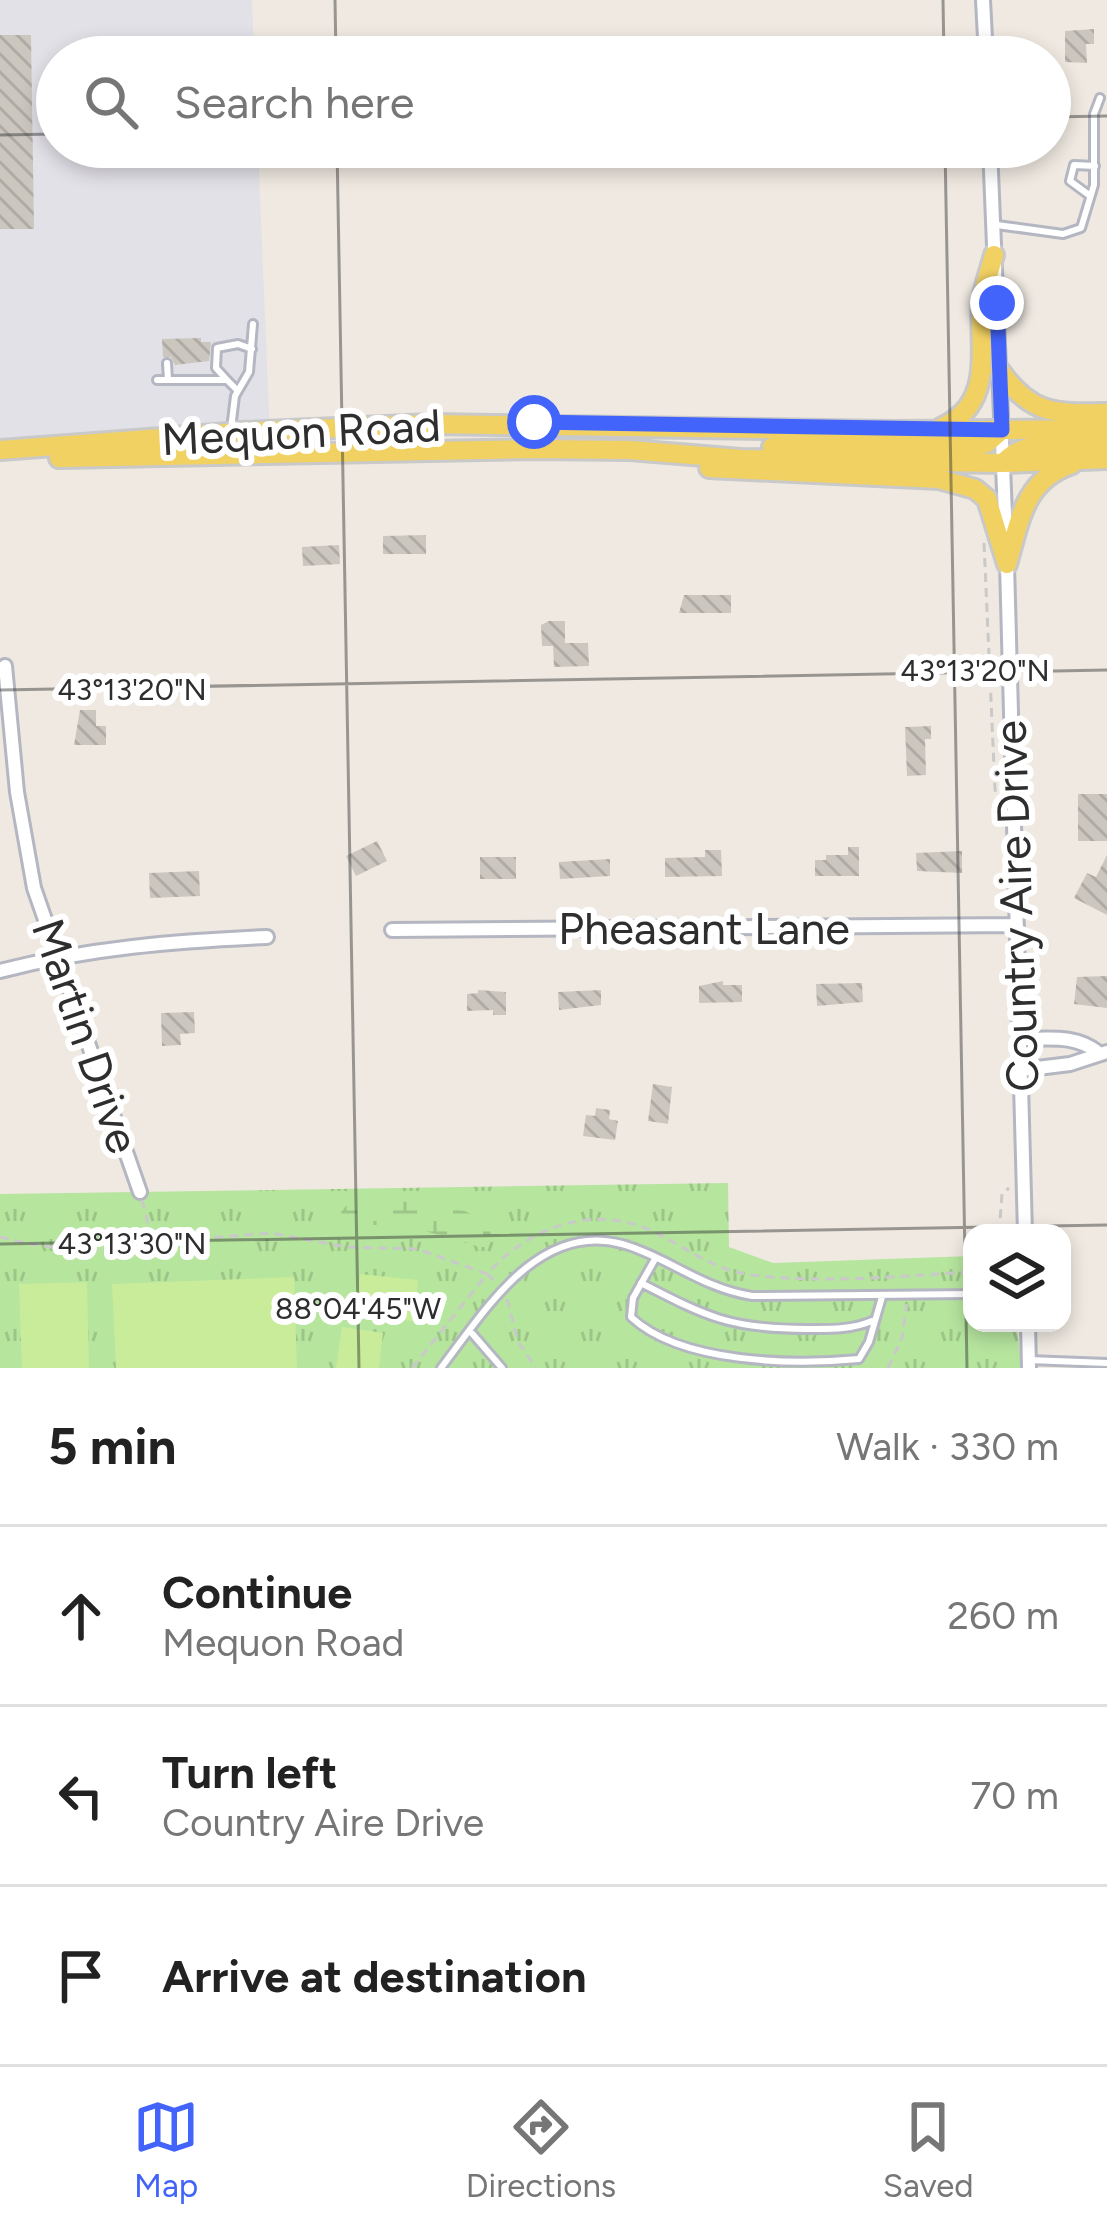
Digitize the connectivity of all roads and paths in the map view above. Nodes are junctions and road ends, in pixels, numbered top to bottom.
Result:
1 (983, 0) edge
2 (985, 36) edge
3 (1100, 98) dead end
4 (1095, 166) junction
5 (991, 168) edge
6 (1089, 195) junction
7 (993, 224) junction
8 (994, 255) junction
9 (253, 325) dead end
10 (252, 349) junction
11 (167, 363) dead end
12 (1000, 371) junction
13 (157, 380) dead end
14 (168, 380) junction
15 (227, 380) junction
16 (236, 393) junction
17 (1107, 413) edge
18 (1107, 429) edge
19 (936, 430) junction
20 (1002, 430) junction
21 (232, 432) junction
22 (1107, 445) edge
23 (641, 451) junction
24 (0, 455) edge
25 (696, 456) junction
26 (1107, 459) edge
27 (1084, 460) junction
28 (1003, 463) junction
29 (982, 525) dead end
30 (1007, 563) junction
31 (5, 666) dead end
32 (1001, 824) dead end
33 (1017, 925) junction
34 (392, 930) dead end
35 (267, 937) dead end
36 (58, 956) junction
37 (0, 971) edge
38 (1020, 1039) junction
39 (1103, 1052) edge
40 (1021, 1070) junction
41 (1013, 1185) dead end
42 (140, 1192) dead end
43 (1000, 1224) edge
44 (1025, 1224) edge
45 (0, 1237) edge
46 (153, 1242) dead end
47 (655, 1259) junction
48 (641, 1283) junction
49 (504, 1289) junction
50 (963, 1294) edge
51 (907, 1296) junction
52 (882, 1297) junction
53 (872, 1321) junction
54 (470, 1331) junction
55 (1028, 1332) edge
56 (1107, 1363) edge
57 (1029, 1364) edge
58 (412, 1368) edge
59 (441, 1368) edge
60 (502, 1368) edge
61 (536, 1368) edge
62 (888, 1368) edge

1 - 2 street
3 - 4 lane
4 - 6 lane
4 - 6 lane
5 - 7 street, Country Aire Drive
6 - 7 lane
7 - 8 street, Country Aire Drive
8 - 12 street, Country Aire Drive
8 - 19 main road
9 - 10 lane
10 - 15 lane
10 - 16 lane
11 - 14 lane
12 - 17 main road
12 - 20 street, Country Aire Drive
13 - 14 lane
14 - 15 lane
15 - 16 lane
16 - 21 lane
18 - 20 main road, Mequon Road
19 - 20 main road, Mequon Road
19 - 21 main road, Mequon Road
20 - 25 main road
20 - 28 street, Country Aire Drive
21 - 24 main road, Mequon Road
22 - 28 main road
23 - 24 main road, Mequon Road
23 - 25 main road, Mequon Road
23 - 30 main road
25 - 28 main road, Mequon Road
26 - 27 main road, Mequon Road
27 - 28 main road, Mequon Road
27 - 30 main road
28 - 30 street, Country Aire Drive
29 - 32 path
30 - 33 street, Country Aire Drive
31 - 36 street, Martin Drive
33 - 34 street, Pheasant Lane
33 - 38 street, Country Aire Drive
35 - 36 street
36 - 37 street
36 - 42 street, Martin Drive
38 - 39 street
38 - 40 street, Country Aire Drive
39 - 40 street
40 - 44 street, Country Aire Drive
41 - 43 path
45 - 46 path
47 - 48 lane
47 - 49 lane
47 - 52 lane
48 - 53 lane
48 - 53 lane
49 - 54 lane
49 - 58 path
49 - 61 path
50 - 51 lane
51 - 52 lane
51 - 62 path
52 - 53 lane
54 - 59 lane
54 - 60 lane
55 - 57 street
56 - 57 lane

